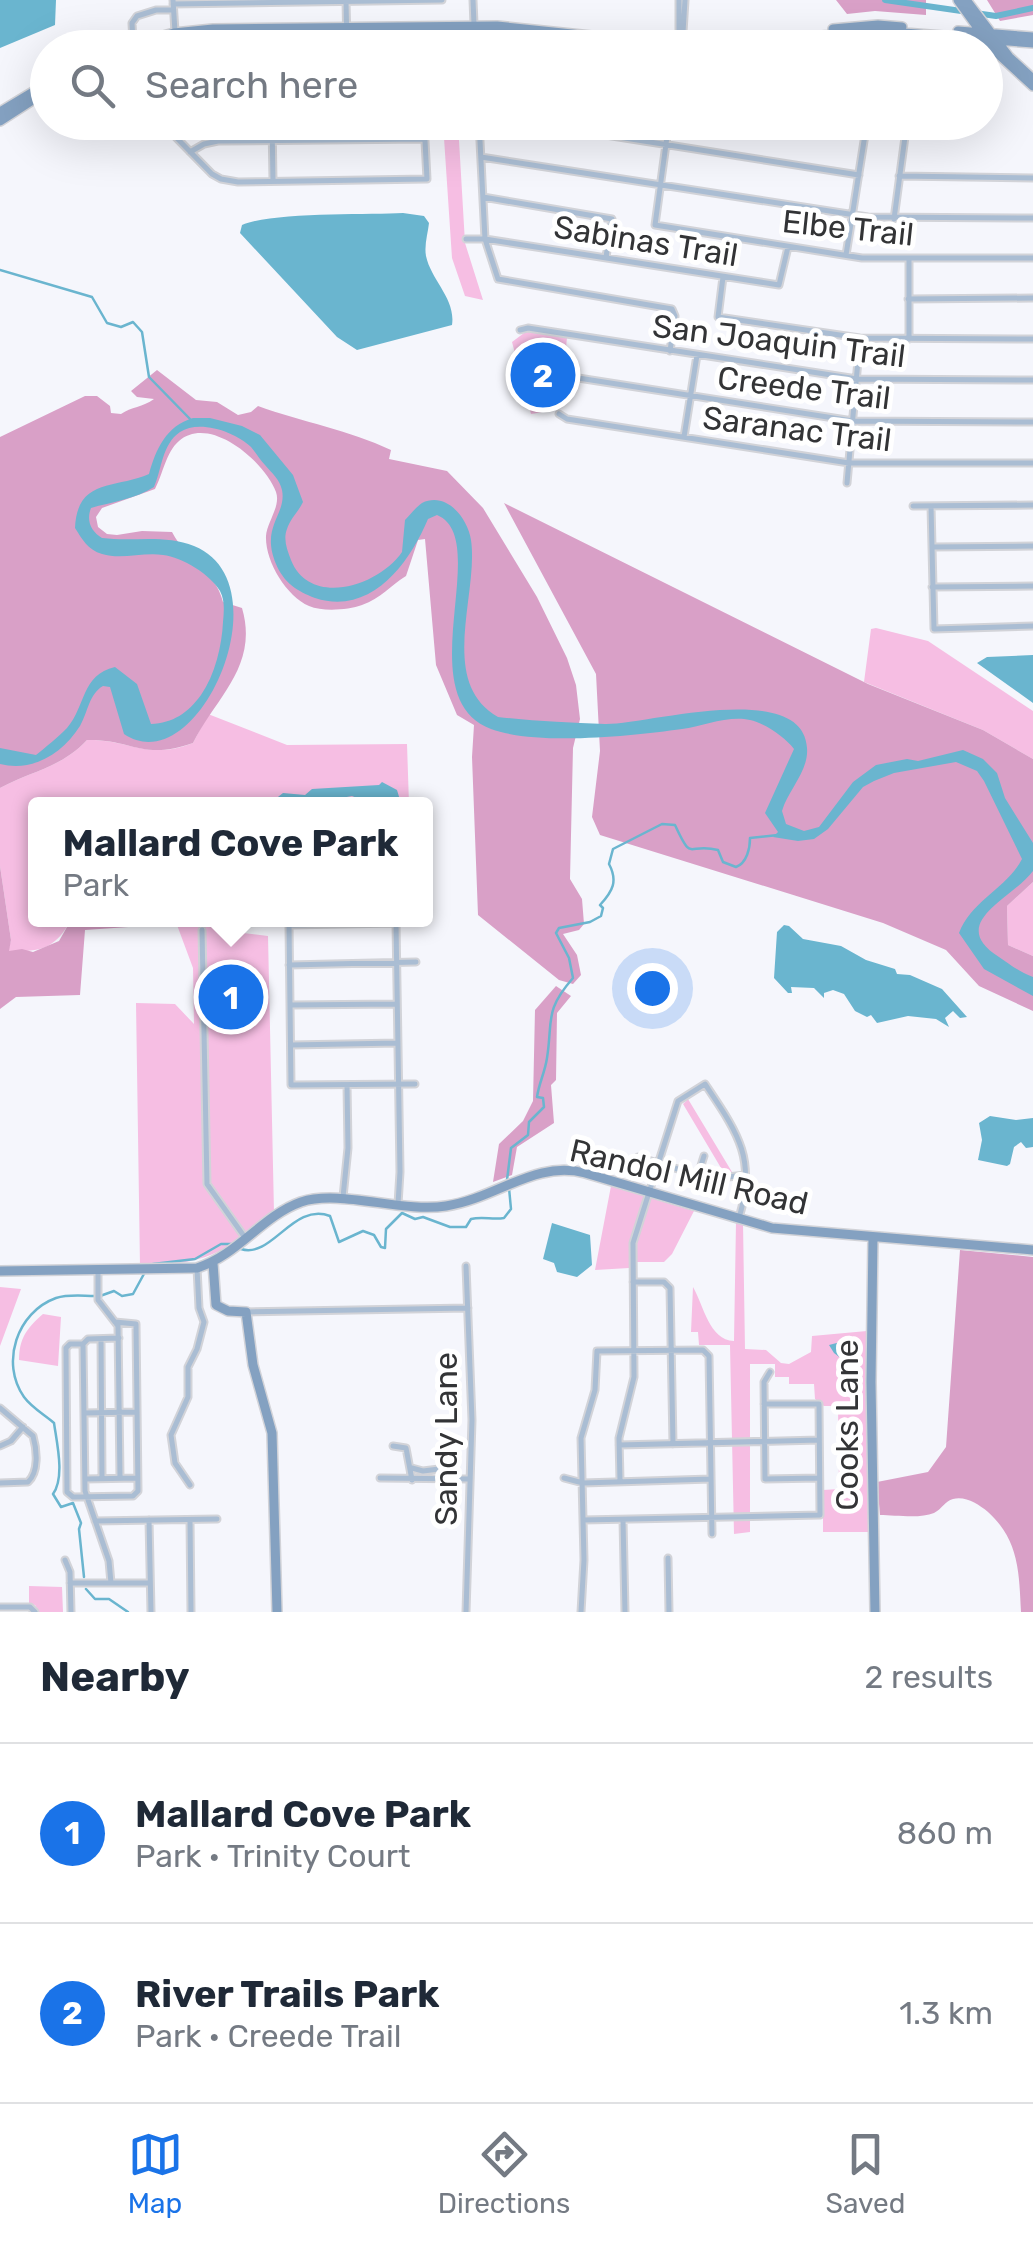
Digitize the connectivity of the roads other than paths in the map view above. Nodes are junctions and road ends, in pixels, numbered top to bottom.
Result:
1 (386, 0) edge
2 (442, 0) edge
3 (473, 0) edge
4 (682, 0) edge
5 (958, 0) edge
6 (966, 0) edge
7 (346, 1) edge
8 (173, 5) edge
9 (346, 26) junction
10 (473, 26) junction
11 (878, 28) joint
12 (132, 30) edge
13 (174, 30) edge
14 (197, 30) edge
15 (346, 30) edge
16 (473, 30) edge
17 (540, 30) edge
18 (682, 30) edge
19 (827, 30) edge
20 (922, 30) edge
21 (984, 30) edge
22 (985, 30) edge
23 (1003, 35) edge
24 (1003, 37) edge
25 (1033, 40) edge
26 (1020, 42) junction
27 (1003, 51) edge
28 (1003, 57) edge
29 (1012, 61) junction
30 (1033, 78) edge
31 (1033, 86) edge
32 (30, 96) edge
33 (30, 99) edge
34 (0, 112) edge
35 (0, 121) edge
36 (178, 140) edge
37 (348, 140) edge
38 (424, 140) edge
39 (480, 140) edge
40 (635, 140) edge
41 (667, 140) edge
42 (864, 140) edge
43 (904, 140) edge
44 (272, 141) junction
45 (666, 145) junction
46 (190, 152) junction
47 (480, 157) junction
48 (859, 175) junction
49 (899, 176) junction
50 (1033, 178) edge
51 (273, 181) junction
52 (659, 184) junction
53 (483, 197) junction
54 (853, 215) junction
55 (1033, 218) edge
56 (894, 219) junction
57 (466, 239) dead end
58 (485, 239) junction
59 (788, 246) junction
60 (846, 255) junction
61 (606, 257) junction
62 (1033, 258) edge
63 (909, 260) junction
64 (723, 277) junction
65 (1033, 298) edge
66 (908, 300) junction
67 (520, 330) dead end
68 (860, 338) junction
69 (1033, 339) edge
70 (909, 340) junction
71 (670, 350) junction
72 (697, 355) junction
73 (572, 377) dead end
74 (857, 379) junction
75 (1033, 380) edge
76 (690, 396) junction
77 (559, 414) dead end
78 (853, 421) junction
79 (1033, 422) edge
80 (684, 437) junction
81 (849, 462) junction
82 (1033, 463) edge
83 (847, 483) dead end
84 (1033, 504) edge
85 (913, 506) dead end
86 (931, 506) junction
87 (1033, 546) edge
88 (932, 547) junction
89 (1033, 586) edge
90 (932, 587) junction
91 (1033, 626) edge
92 (289, 927) edge
93 (396, 927) edge
94 (202, 930) dead end
95 (416, 962) dead end
96 (397, 963) junction
97 (290, 964) junction
98 (397, 1004) junction
99 (290, 1005) junction
100 (398, 1043) junction
101 (291, 1045) junction
102 (398, 1084) junction
103 (415, 1084) dead end
104 (347, 1085) junction
105 (390, 1127) dead end
106 (399, 1127) junction
107 (704, 1156) dead end
108 (638, 1157) dead end
109 (658, 1163) junction
110 (400, 1172) junction
111 (391, 1173) dead end
112 (745, 1174) junction
113 (698, 1175) junction
114 (649, 1192) junction
115 (326, 1194) dead end
116 (343, 1198) junction
117 (400, 1203) junction
118 (739, 1219) junction
119 (873, 1237) junction
120 (241, 1244) junction
121 (1033, 1250) edge
122 (213, 1262) junction
123 (466, 1266) dead end
124 (197, 1268) junction
125 (98, 1271) junction
126 (0, 1272) edge
127 (633, 1282) junction
128 (468, 1308) junction
129 (246, 1312) junction
130 (115, 1322) junction
131 (102, 1338) junction
132 (119, 1338) junction
133 (83, 1344) junction
134 (671, 1350) junction
135 (634, 1351) junction
136 (770, 1372) dead end
137 (764, 1404) junction
138 (0, 1408) edge
139 (120, 1412) junction
140 (137, 1412) junction
141 (84, 1413) junction
142 (102, 1413) junction
143 (24, 1427) junction
144 (820, 1440) junction
145 (765, 1442) junction
146 (710, 1443) junction
147 (674, 1444) junction
148 (619, 1445) junction
149 (0, 1446) edge
150 (394, 1446) dead end
151 (412, 1468) junction
152 (440, 1469) dead end
153 (85, 1478) junction
154 (102, 1478) junction
155 (120, 1478) junction
156 (138, 1478) junction
157 (380, 1478) dead end
158 (564, 1478) dead end
159 (820, 1478) junction
160 (470, 1479) junction
161 (712, 1479) junction
162 (412, 1480) junction
163 (620, 1481) junction
164 (582, 1482) junction
165 (0, 1483) edge
166 (190, 1485) dead end
167 (87, 1496) junction
168 (217, 1518) dead end
169 (712, 1518) junction
170 (190, 1519) junction
171 (623, 1519) junction
172 (149, 1520) junction
173 (583, 1520) junction
174 (94, 1521) junction
175 (712, 1534) dead end
176 (668, 1558) dead end
177 (65, 1560) dead end
178 (111, 1583) junction
179 (150, 1583) junction
180 (70, 1584) junction
181 (0, 1607) edge
182 (35, 1612) edge
183 (71, 1612) edge
184 (151, 1612) edge
185 (191, 1612) edge
186 (277, 1612) edge
187 (466, 1612) edge
188 (581, 1612) edge
189 (624, 1612) edge
190 (669, 1612) edge
191 (875, 1612) edge

1 - 2 street
1 - 7 street
3 - 10 street
4 - 18 street
5 - 21 main road
6 - 22 main road
7 - 8 street
7 - 9 street
8 - 12 street
8 - 13 street
9 - 10 main road
9 - 14 main road
9 - 15 street
10 - 16 street
10 - 17 main road
11 - 19 main road
11 - 20 main road
23 - 25 main road
24 - 26 main road
25 - 26 main road
26 - 29 main road
27 - 29 main road
28 - 31 main road
29 - 30 main road
32 - 34 main road
33 - 35 main road
36 - 46 street
37 - 44 street
38 - 51 street
39 - 47 street
40 - 45 street
41 - 45 street
42 - 48 street
43 - 49 street
44 - 46 street
44 - 51 street
45 - 48 street
45 - 52 street
46 - 51 street
47 - 52 street
47 - 53 street
48 - 54 street
49 - 50 street
49 - 56 street
52 - 54 street
52 - 59 street, Elbe Trail
53 - 58 street
53 - 61 street
54 - 56 street
54 - 60 street
55 - 56 street
57 - 58 street, Sabinas Trail
58 - 61 street, Sabinas Trail
58 - 71 street
59 - 60 street, Elbe Trail
59 - 64 street, Sabinas Trail
60 - 63 street, Elbe Trail
61 - 64 street, Sabinas Trail
62 - 63 street, Elbe Trail
63 - 66 street
64 - 68 street
65 - 66 street
66 - 70 street
67 - 71 street, San Joaquin Trail
68 - 70 street
68 - 74 street
69 - 70 street
71 - 72 street, San Joaquin Trail
72 - 74 street, San Joaquin Trail
72 - 76 street
73 - 76 street, Creede Trail
74 - 75 street, San Joaquin Trail
74 - 78 street
76 - 78 street, Creede Trail
76 - 80 street
77 - 80 street, Saranac Trail
78 - 79 street, Creede Trail
78 - 81 street
80 - 81 street, Saranac Trail
81 - 82 street, Saranac Trail
81 - 83 street
84 - 86 street
85 - 86 street
86 - 88 street
87 - 88 street
88 - 90 street
89 - 90 street
90 - 91 street
92 - 97 street
93 - 96 street
94 - 120 street
95 - 96 street
96 - 97 street
96 - 98 street
97 - 99 street
98 - 99 street
98 - 100 street
99 - 101 street
100 - 101 street
100 - 102 street
101 - 104 street
102 - 103 street
102 - 104 street
102 - 106 street
104 - 116 street
105 - 106 street
106 - 110 street
107 - 113 street
108 - 109 street
109 - 112 street
109 - 113 street
109 - 114 street
110 - 111 street
110 - 117 street
112 - 113 street
112 - 118 street
114 - 117 main road, Randol Mill Road
114 - 118 main road, Randol Mill Road
114 - 127 street
115 - 116 street, Randol Mill Road
116 - 117 main road, Randol Mill Road
116 - 120 main road, Randol Mill Road
118 - 119 main road, Randol Mill Road
119 - 121 main road, Randol Mill Road
119 - 191 main road, Cooks Lane
120 - 122 main road, Randol Mill Road
122 - 124 main road, Randol Mill Road
122 - 129 main road
123 - 128 street, Sandy Lane
124 - 125 main road, Randol Mill Road
124 - 166 street
125 - 126 main road, Randol Mill Road
125 - 130 street
127 - 134 street
127 - 135 street
128 - 129 street
128 - 160 street, Sandy Lane
129 - 186 main road
130 - 132 street
130 - 140 street
131 - 132 street
131 - 133 street
131 - 142 street
132 - 139 street
133 - 141 street
133 - 167 street
134 - 135 street
134 - 146 street
134 - 147 street
135 - 148 street
135 - 164 street
136 - 137 street
137 - 144 street
137 - 145 street
138 - 143 street
139 - 140 street
139 - 142 street
139 - 155 street
140 - 156 street
141 - 142 street
141 - 153 street
142 - 154 street
143 - 149 street
143 - 165 street
144 - 145 street
144 - 159 street
145 - 146 street
145 - 159 street
146 - 147 street
146 - 161 street
147 - 148 street
148 - 163 street
150 - 151 street
151 - 152 street
151 - 162 street
153 - 154 street
153 - 167 street
154 - 155 street
155 - 156 street
156 - 167 street
157 - 162 street
158 - 164 street
159 - 169 street
160 - 162 street
160 - 187 street, Sandy Lane
161 - 163 street
161 - 169 street
163 - 164 street
164 - 173 street
167 - 174 street
168 - 170 street
169 - 171 street
169 - 175 street
170 - 172 street
170 - 185 street
171 - 173 street
171 - 189 street
172 - 174 street
172 - 179 street
173 - 188 street
174 - 178 street
176 - 190 street
177 - 180 street
178 - 179 street
178 - 180 street
179 - 184 street
180 - 183 street
181 - 182 street

